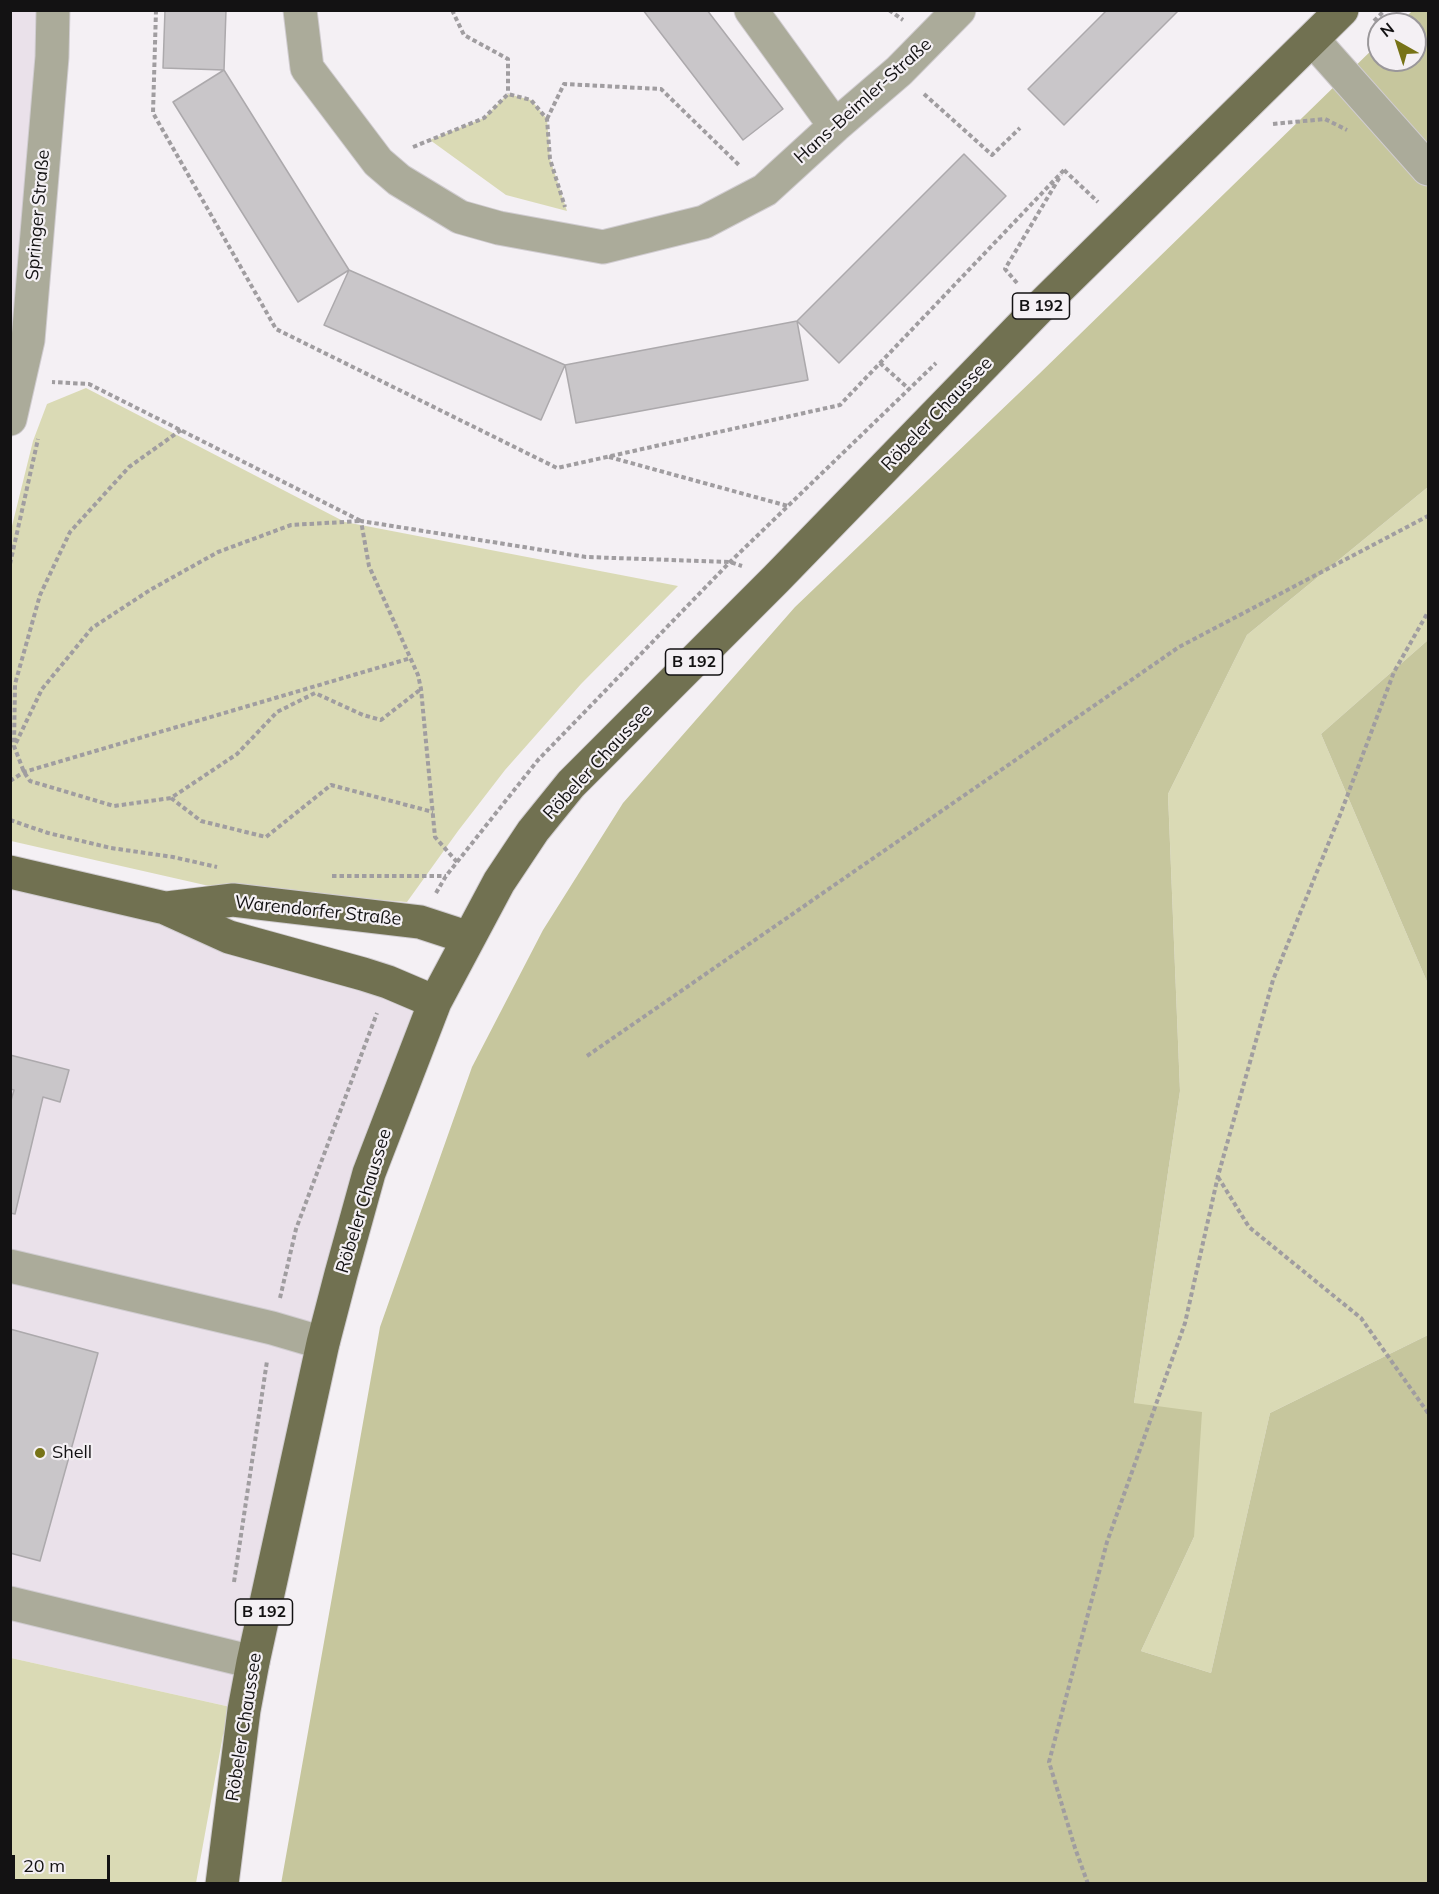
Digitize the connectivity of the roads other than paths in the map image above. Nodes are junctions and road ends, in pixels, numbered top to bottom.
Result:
1 (53, 10) edge
2 (300, 10) edge
3 (751, 10) edge
4 (960, 10) edge
5 (1342, 10) edge
6 (1312, 40) junction
7 (835, 126) junction
8 (1428, 169) edge
9 (10, 419) edge
10 (10, 872) edge
11 (165, 908) junction
12 (469, 938) junction
13 (435, 1002) junction
14 (10, 1266) edge
15 (323, 1343) junction
16 (25, 1606) edge
17 (253, 1662) junction
18 (222, 1884) edge

1 - 9 street, Springer Straße
2 - 7 street, Hans-Beimler-Straße
3 - 7 street
4 - 7 street, Hans-Beimler-Straße
5 - 6 main road, Röbeler Chaussee / B 192
6 - 8 street
6 - 12 main road, Röbeler Chaussee / B 192
10 - 11 main road, Warendorfer Straße
11 - 12 main road, Warendorfer Straße
11 - 13 main road, Warendorfer Straße
12 - 13 main road, Röbeler Chaussee / B 192
13 - 15 main road, Röbeler Chaussee / B 192
14 - 15 street
15 - 17 main road, Röbeler Chaussee / B 192
16 - 17 street
17 - 18 main road, Röbeler Chaussee / B 192

